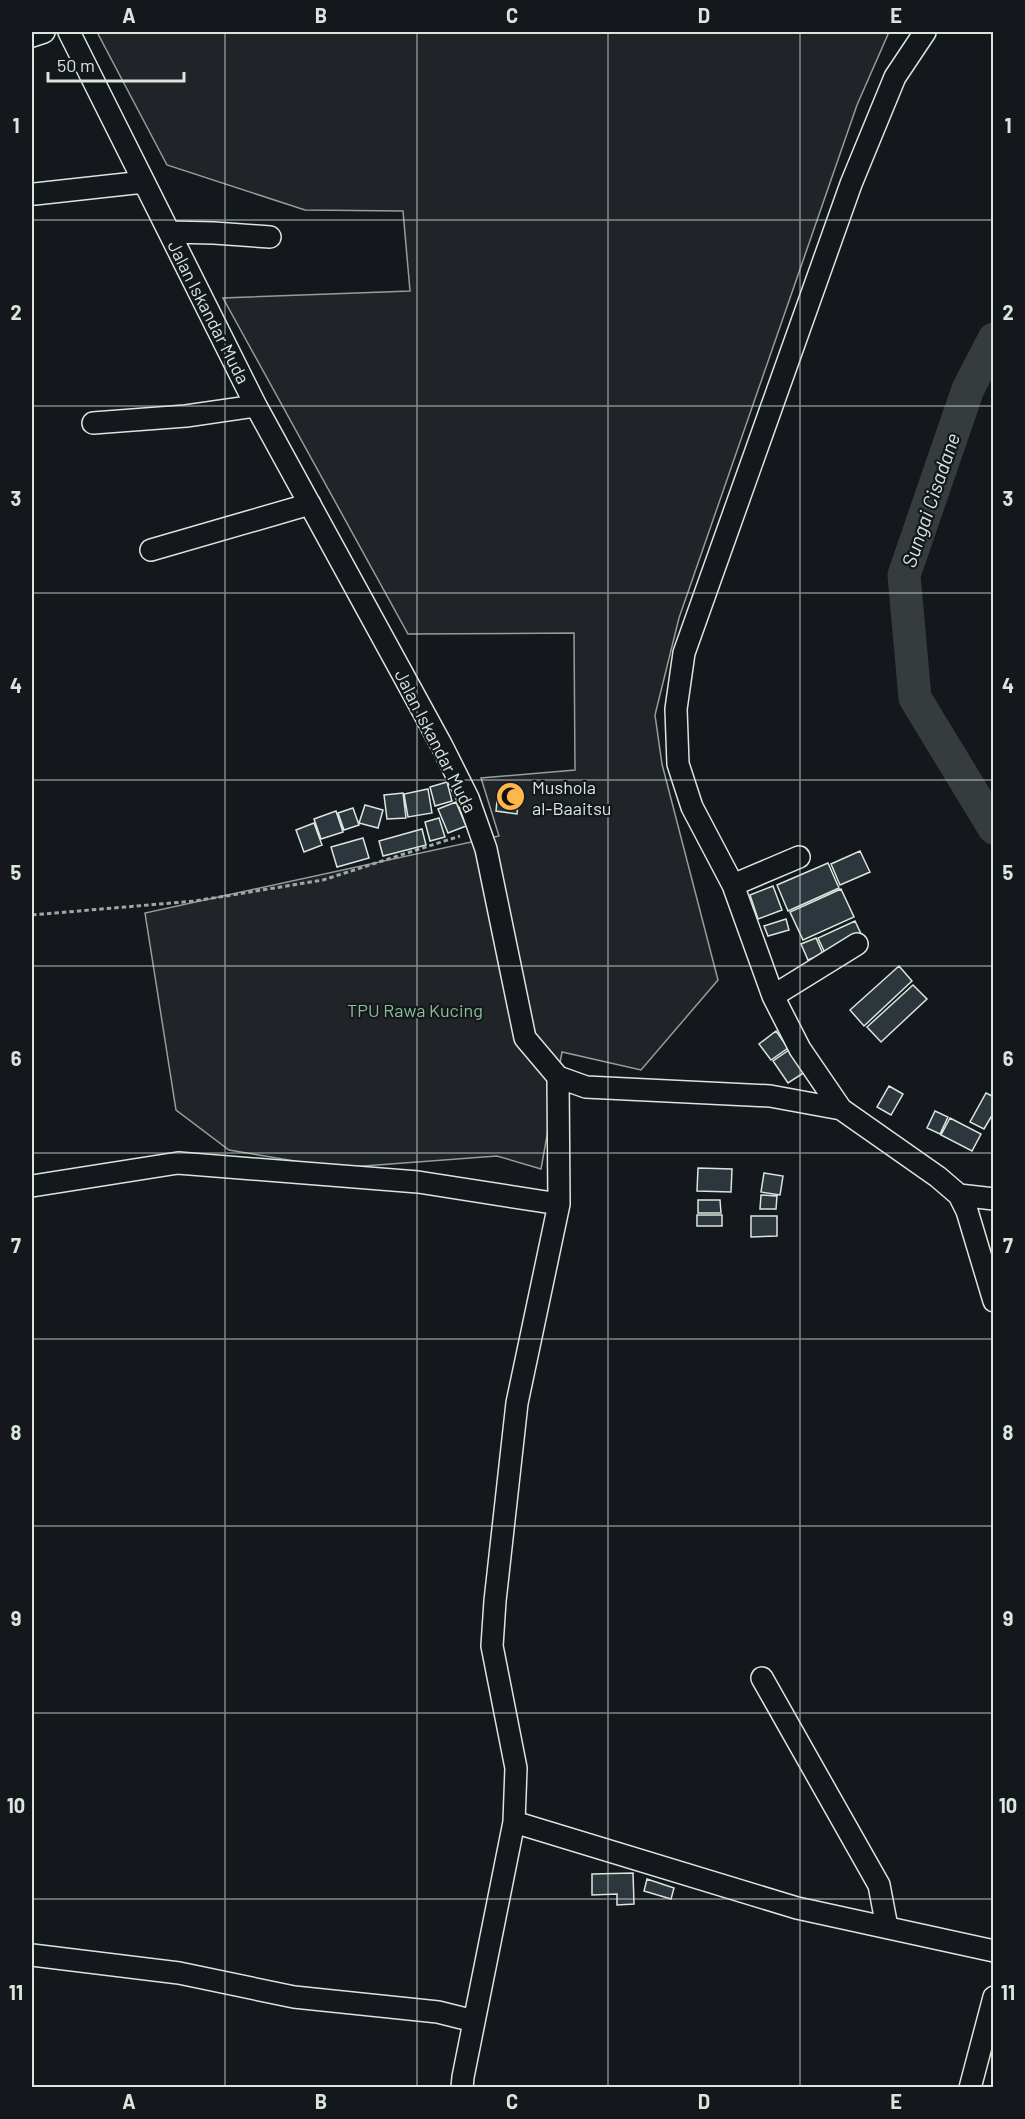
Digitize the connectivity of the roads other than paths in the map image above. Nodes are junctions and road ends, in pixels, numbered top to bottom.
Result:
1 (44, 32) edge
2 (69, 32) edge
3 (925, 32) edge
4 (32, 36) edge
5 (144, 182) junction
6 (35, 195) dead end
7 (169, 232) junction
8 (270, 237) dead end
9 (256, 406) junction
10 (93, 423) dead end
11 (310, 504) junction
12 (151, 550) dead end
13 (799, 857) dead end
14 (733, 885) junction
15 (857, 944) dead end
16 (773, 996) junction
17 (558, 1077) junction
18 (841, 1109) junction
19 (32, 1186) edge
20 (959, 1195) junction
21 (993, 1199) edge
22 (559, 1204) junction
23 (993, 1302) edge
24 (762, 1678) dead end
25 (514, 1822) junction
26 (887, 1927) junction
27 (993, 1951) edge
28 (32, 1956) edge
29 (993, 1997) edge
30 (474, 2021) junction
31 (462, 2088) edge
32 (970, 2088) edge

1 - 4 street
2 - 5 street, Jalan Iskandar Muda
3 - 14 street
5 - 6 street
5 - 7 street, Jalan Iskandar Muda
7 - 8 street
7 - 9 street, Jalan Iskandar Muda
9 - 10 street
9 - 11 street, Jalan Iskandar Muda
11 - 12 street
11 - 17 street, Jalan Iskandar Muda
13 - 14 street
14 - 16 street
15 - 16 street
16 - 18 street
17 - 18 street
17 - 22 street
18 - 20 street
19 - 22 street
20 - 21 street
20 - 23 street
22 - 25 street
24 - 26 street
25 - 26 street
25 - 30 street
26 - 27 street
28 - 30 street
29 - 32 street
30 - 31 street

